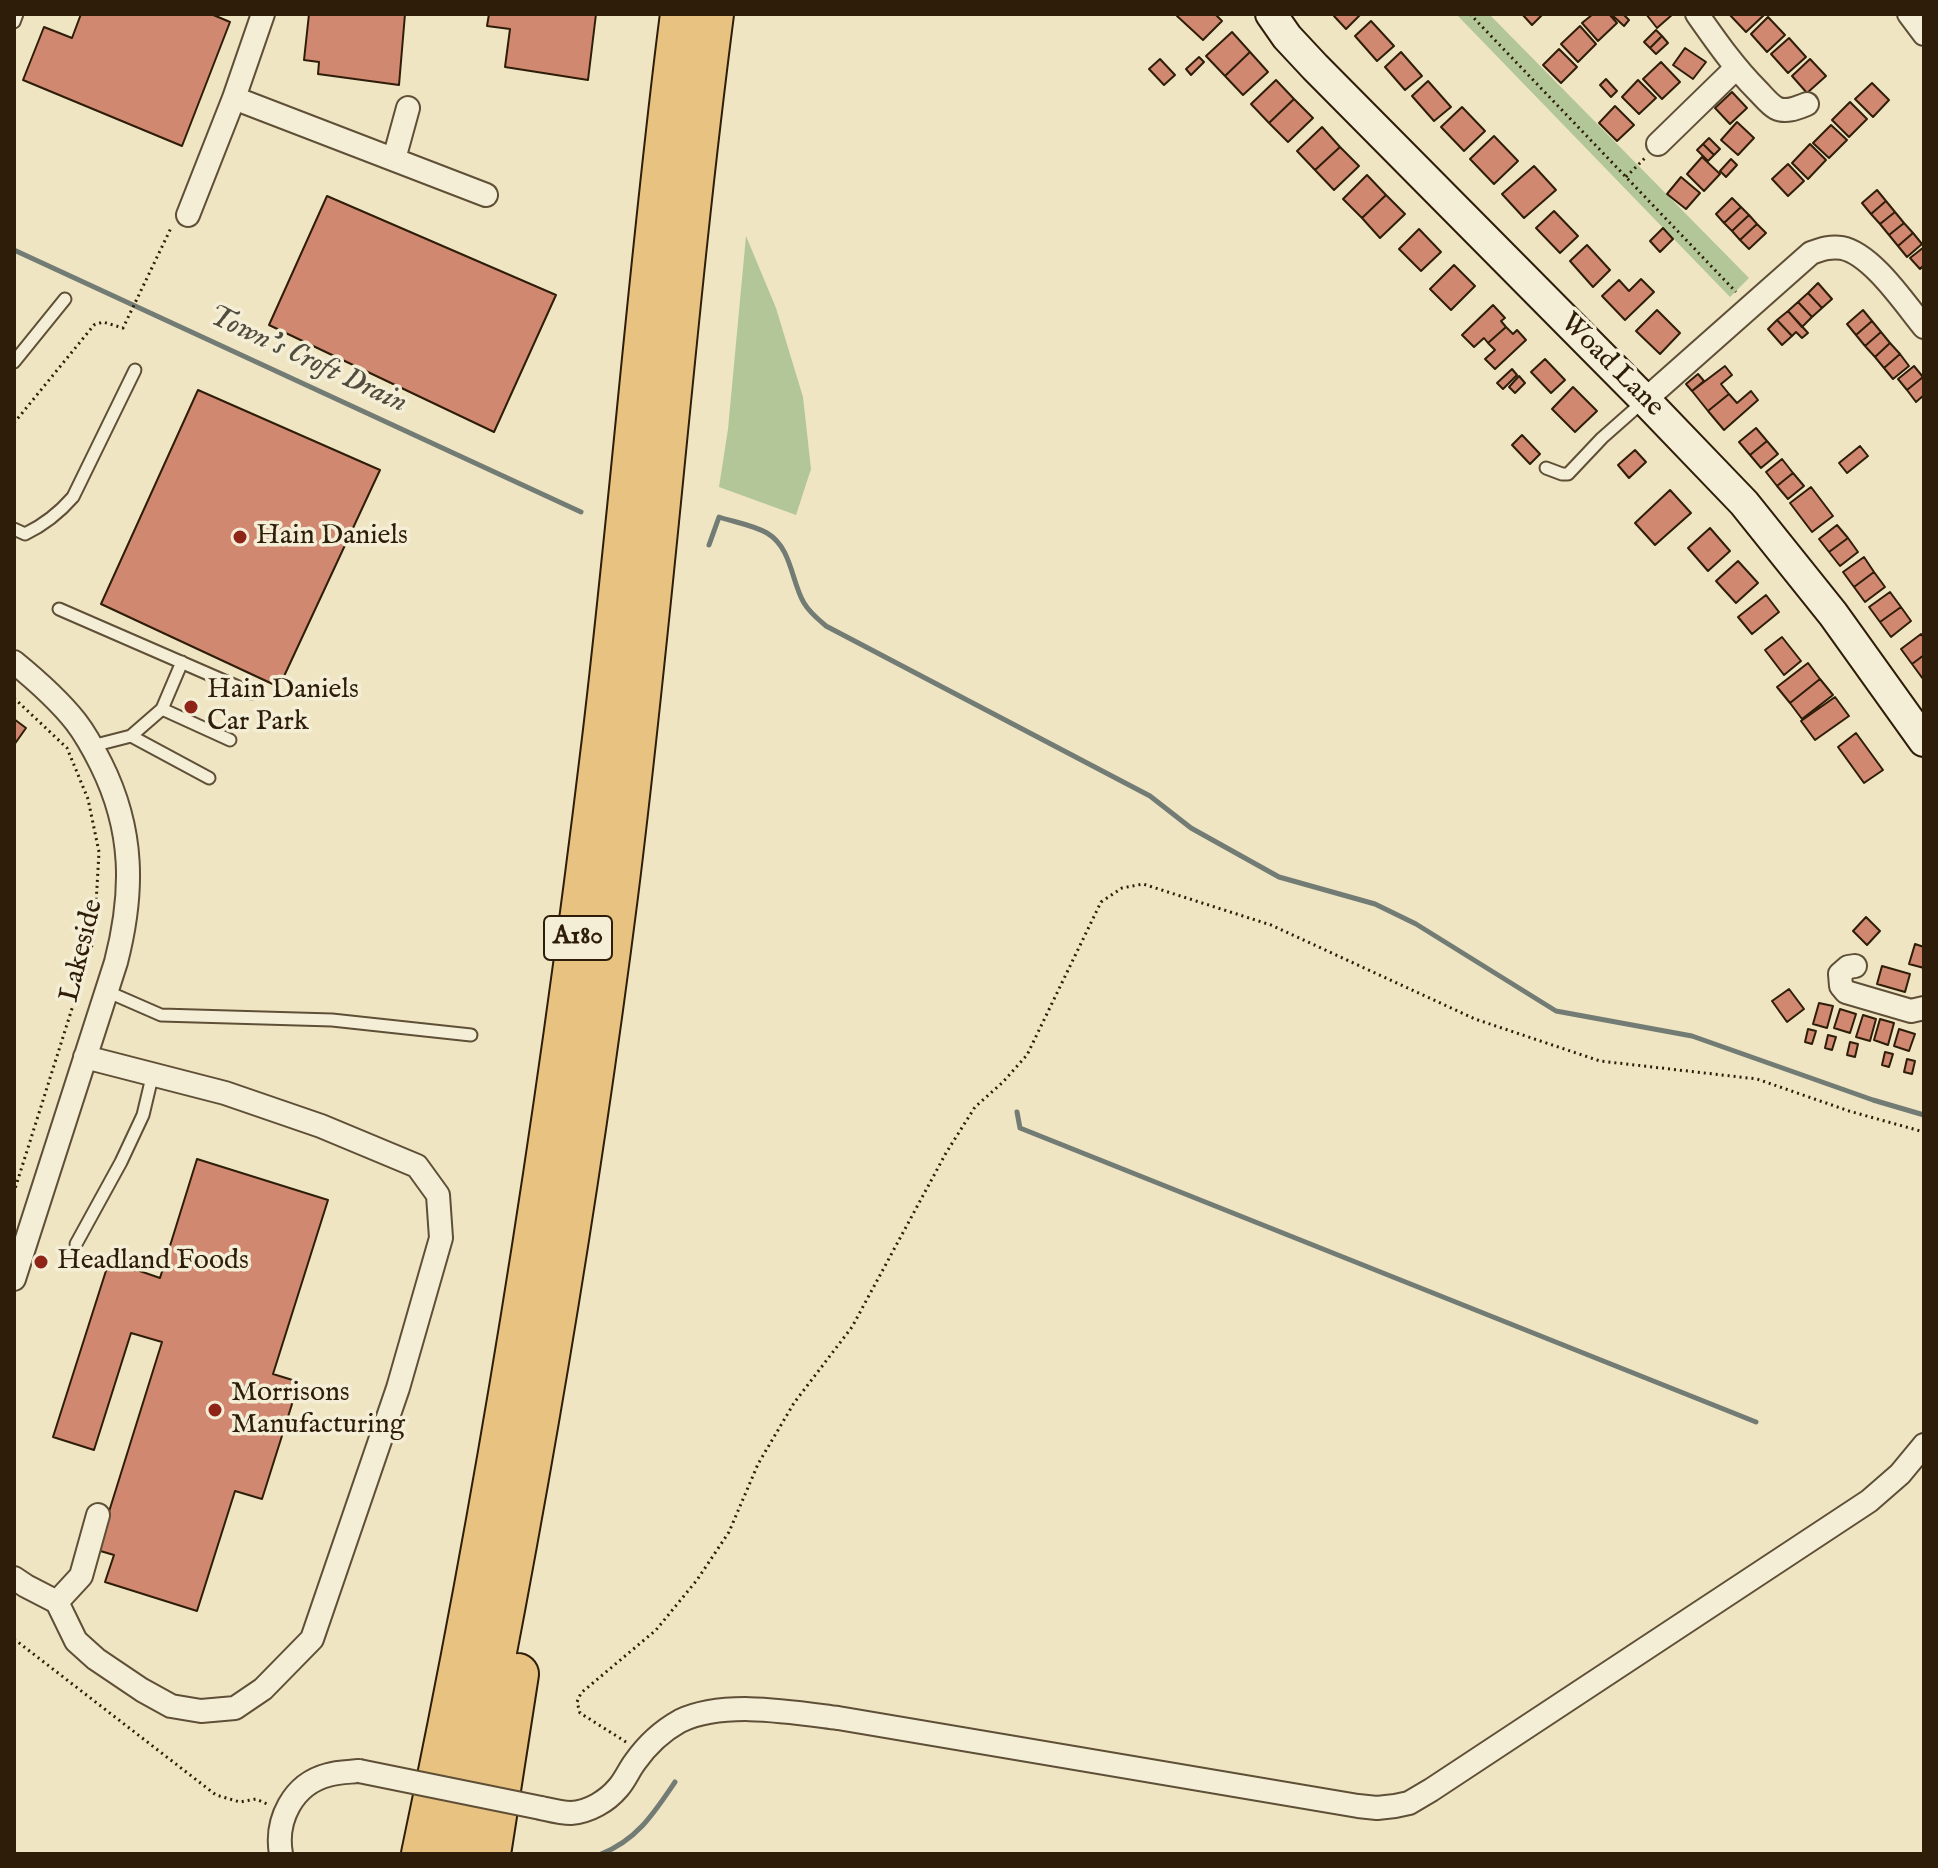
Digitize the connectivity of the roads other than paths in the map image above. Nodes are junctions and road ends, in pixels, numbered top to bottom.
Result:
1 (17, 14) edge
2 (263, 14) edge
3 (681, 14) edge
4 (713, 14) edge
5 (1271, 14) edge
6 (1697, 14) edge
7 (1909, 14) edge
8 (14, 22) edge
9 (1924, 34) edge
10 (1735, 69) junction
11 (234, 98) junction
12 (1807, 104) dead end
13 (408, 108) dead end
14 (1658, 144) road end
15 (394, 159) junction
16 (486, 195) dead end
17 (188, 215) road end
18 (65, 299) dead end
19 (1924, 327) edge
20 (14, 362) edge
21 (135, 370) dead end
22 (1645, 400) junction
23 (1546, 468) dead end
24 (14, 529) edge
25 (59, 609) dead end
26 (14, 662) edge
27 (182, 662) junction
28 (252, 693) dead end
29 (162, 709) junction
30 (131, 736) junction
31 (230, 740) dead end
32 (1924, 741) edge
33 (92, 746) junction
34 (209, 778) dead end
35 (1855, 966) dead end
36 (106, 991) junction
37 (1924, 1008) edge
38 (471, 1035) dead end
39 (562, 1056) junction
40 (85, 1057) junction
41 (153, 1073) junction
42 (76, 1244) dead end
43 (14, 1279) edge
44 (561, 1280) junction
45 (1924, 1445) edge
46 (98, 1515) dead end
47 (14, 1578) edge
48 (57, 1602) junction
49 (281, 1854) edge
50 (398, 1854) edge
51 (422, 1854) edge
52 (456, 1854) edge
53 (490, 1854) edge

1 - 8 lane
2 - 11 street
3 - 39 highway, A180
4 - 44 highway, A180
5 - 22 street, Woad Lane
6 - 10 street
7 - 9 street
10 - 12 street
10 - 14 street
11 - 15 street
11 - 17 street
13 - 15 street
15 - 16 street
18 - 20 lane
19 - 22 street
21 - 24 lane
22 - 23 lane
22 - 32 street, Woad Lane
25 - 27 lane
26 - 33 street, Lakeside
27 - 28 lane
27 - 29 lane
29 - 30 lane
29 - 31 lane
30 - 33 lane
30 - 34 lane
33 - 36 street, Lakeside
35 - 37 street
36 - 38 lane
36 - 40 street, Lakeside
39 - 50 highway, A180
39 - 51 highway, A180
40 - 41 street
40 - 43 street, Lakeside
41 - 42 lane
41 - 48 street
44 - 52 highway, A180
44 - 53 highway, A180
45 - 49 street, bridge
46 - 48 street
47 - 48 street

